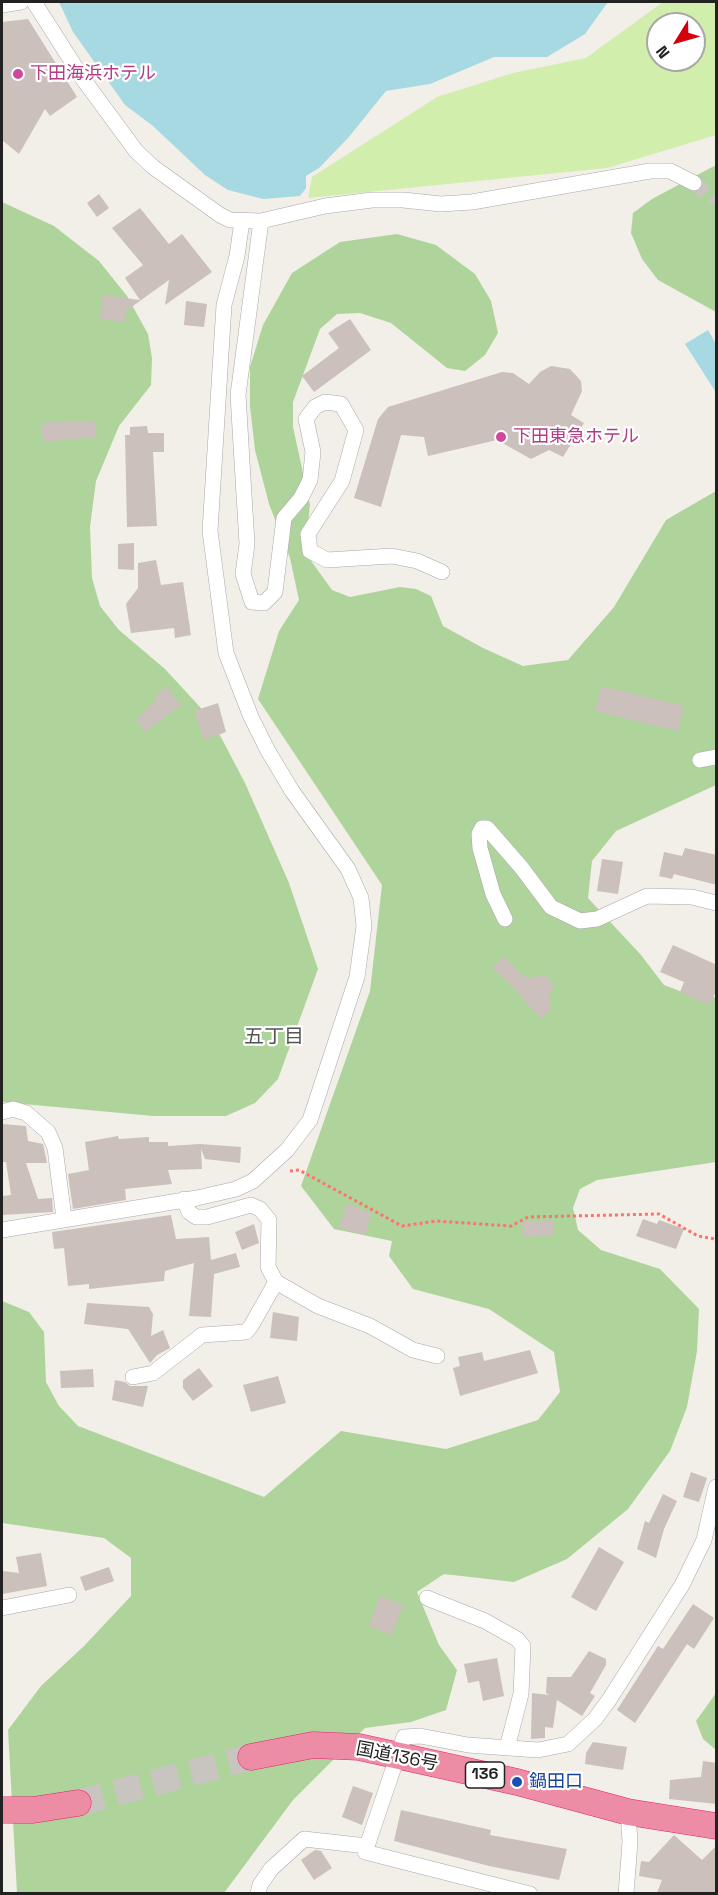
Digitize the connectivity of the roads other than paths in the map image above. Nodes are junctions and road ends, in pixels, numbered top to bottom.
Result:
1 (21, 2) edge
2 (34, 2) edge
3 (2, 5) edge
4 (694, 183) tunnel mouth
5 (242, 221) junction
6 (261, 221) junction
7 (442, 572) dead end
8 (717, 757) edge
9 (700, 760) dead end
10 (717, 903) edge
11 (505, 920) dead end
12 (2, 1112) edge
13 (184, 1199) junction
14 (64, 1218) junction
15 (2, 1230) edge
16 (276, 1282) junction
17 (437, 1356) dead end
18 (133, 1377) dead end
19 (717, 1487) edge
20 (69, 1595) dead end
21 (427, 1598) dead end
22 (2, 1608) edge
23 (507, 1748) junction
24 (398, 1756) junction
25 (251, 1757) tunnel mouth
26 (78, 1803) tunnel mouth
27 (2, 1810) edge
28 (628, 1812) junction
29 (717, 1826) edge
30 (367, 1846) junction
31 (257, 1891) edge
32 (530, 1893) edge
33 (626, 1893) edge

1 - 3 street
2 - 5 street
4 - 6 street
5 - 6 street
5 - 13 street
6 - 7 street
8 - 9 street
10 - 11 street
12 - 14 street
13 - 14 street
13 - 16 street
14 - 15 street
16 - 17 street
16 - 18 street
19 - 23 street
20 - 22 street
21 - 23 street
23 - 24 street
24 - 25 highway, 国道136号 / 136
24 - 28 highway, 国道136号 / 136
24 - 30 street
26 - 27 highway
28 - 29 highway, 国道136号 / 136
28 - 33 street
30 - 31 street
30 - 32 street

